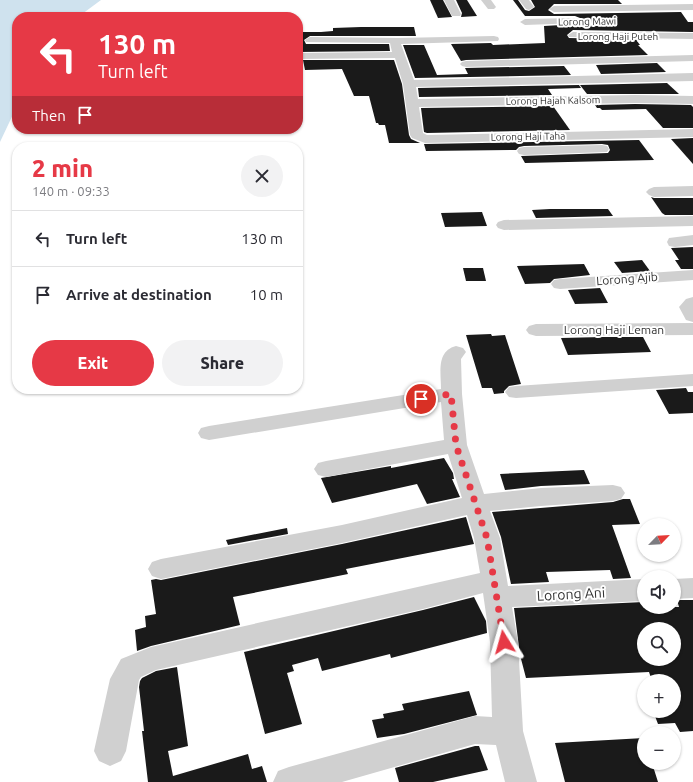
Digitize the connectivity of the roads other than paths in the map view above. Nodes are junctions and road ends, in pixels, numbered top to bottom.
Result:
1 (449, 0) edge
2 (635, 4) edge
3 (693, 7) edge
4 (554, 8) dead end
5 (456, 14) dead end
6 (587, 21) dead end
7 (525, 22) dead end
8 (573, 35) dead end
9 (664, 36) junction
10 (693, 36) edge
11 (494, 39) dead end
12 (310, 40) dead end
13 (395, 41) junction
14 (634, 46) dead end
15 (681, 53) edge
16 (400, 55) junction
17 (303, 56) edge
18 (466, 64) dead end
19 (693, 69) edge
20 (693, 77) edge
21 (409, 84) junction
22 (693, 100) edge
23 (413, 109) junction
24 (429, 116) dead end
25 (693, 133) edge
26 (614, 148) dead end
27 (524, 151) dead end
28 (693, 191) edge
29 (654, 192) dead end
30 (693, 221) edge
31 (504, 225) dead end
32 (693, 240) edge
33 (675, 242) dead end
34 (693, 275) edge
35 (560, 284) dead end
36 (693, 303) edge
37 (693, 316) edge
38 (693, 329) edge
39 (536, 330) dead end
40 (456, 352) dead end
41 (693, 380) edge
42 (516, 392) dead end
43 (451, 394) junction
44 (209, 433) dead end
45 (456, 445) junction
46 (326, 469) dead end
47 (613, 493) dead end
48 (475, 504) junction
49 (161, 569) dead end
50 (693, 588) edge
51 (496, 589) junction
52 (681, 589) edge
53 (637, 590) edge
54 (508, 731) junction
55 (110, 751) dead end
56 (289, 782) edge
57 (521, 782) edge

1 - 5 street
2 - 3 street
2 - 4 street
2 - 9 street
6 - 7 street, Lorong Mawi
8 - 9 street, Lorong Haji Puteh
9 - 10 street, Lorong Haji Puteh
9 - 15 street
11 - 13 street
12 - 13 street
13 - 16 street, Lorong Haji Taha
14 - 15 street
15 - 18 street
15 - 19 street
16 - 17 street
16 - 21 street, Lorong Haji Taha
20 - 21 street
21 - 23 street, Lorong Haji Taha
22 - 23 street, Lorong Hajah Kalsom
23 - 24 street
23 - 25 street, Lorong Haji Taha
26 - 27 street
28 - 29 street
30 - 31 street
32 - 33 street
34 - 35 street, Lorong Ajib
36 - 37 street
38 - 39 street, Lorong Haji Leman
40 - 43 street
41 - 42 street
43 - 44 street
43 - 45 street
45 - 46 street
45 - 48 street
47 - 48 street
48 - 49 street
48 - 51 street
50 - 52 street
51 - 53 street, Lorong Ani
51 - 54 street
51 - 55 street, Lorong Ani
54 - 56 street
54 - 57 street

